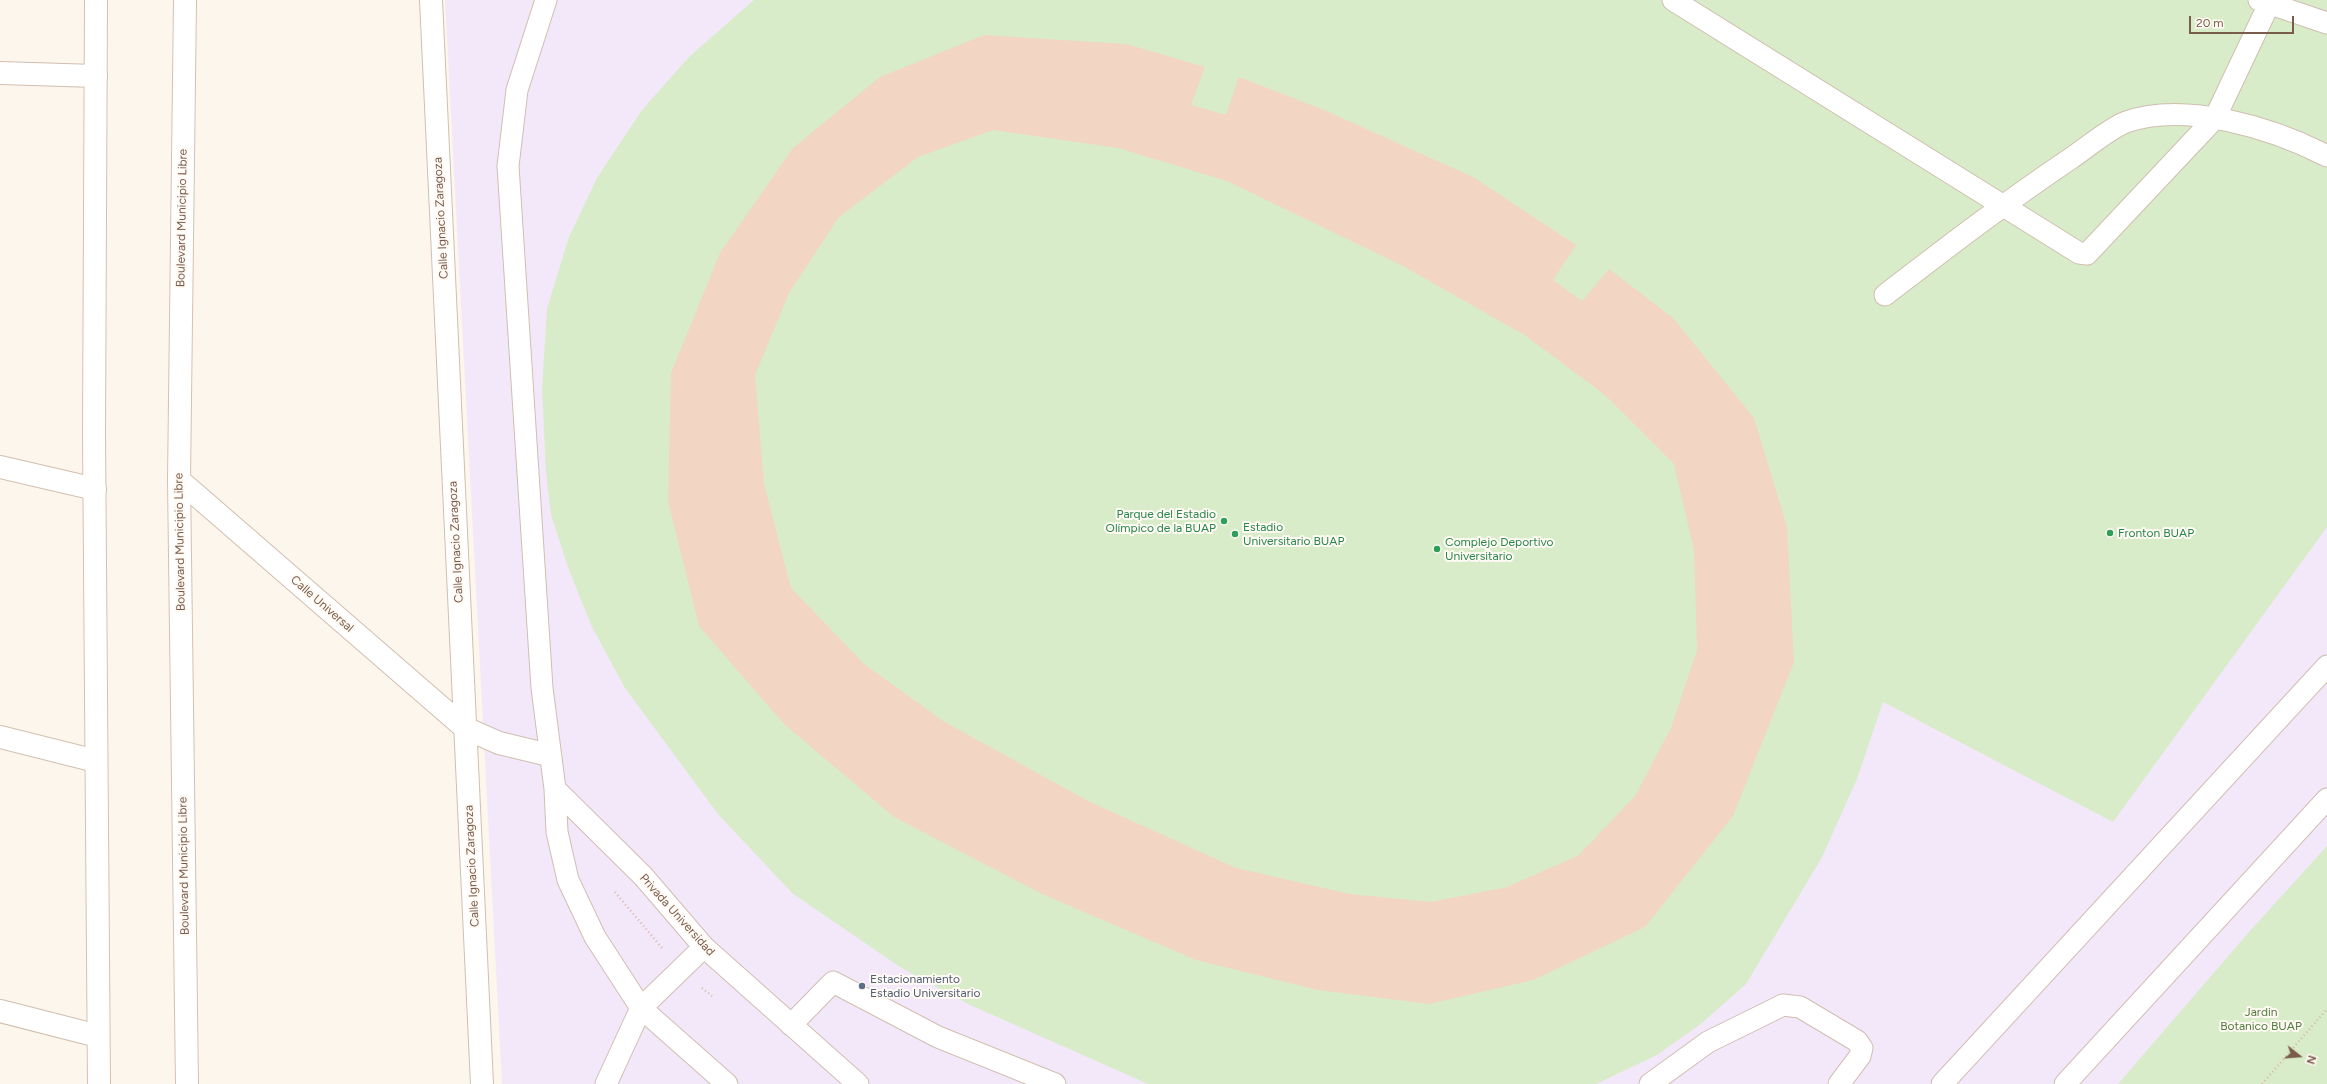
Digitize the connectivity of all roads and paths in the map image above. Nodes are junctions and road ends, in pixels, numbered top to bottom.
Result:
1 (96, 0) edge
2 (185, 0) edge
3 (431, 0) edge
4 (546, 0) edge
5 (1673, 0) edge
6 (2264, 2) edge
7 (2327, 23) edge
8 (0, 73) edge
9 (96, 76) junction
10 (2216, 118) junction
11 (2327, 156) edge
12 (2001, 205) junction
13 (1885, 295) dead end
14 (0, 467) edge
15 (179, 480) junction
16 (95, 489) junction
17 (2327, 666) edge
18 (465, 728) junction
19 (0, 737) edge
20 (549, 755) junction
21 (96, 761) junction
22 (555, 789) junction
23 (2327, 798) edge
24 (704, 947) junction
25 (641, 1008) junction
26 (2327, 1009) edge
27 (0, 1011) edge
28 (792, 1025) junction
29 (98, 1036) junction
30 (99, 1084) edge
31 (187, 1084) edge
32 (482, 1084) edge
33 (606, 1084) edge
34 (727, 1084) edge
35 (858, 1084) edge
36 (1054, 1084) edge
37 (1650, 1084) edge
38 (1839, 1084) edge
39 (1942, 1084) edge
40 (2065, 1084) edge
41 (2262, 1084) edge

1 - 9 main road
2 - 15 main road, Boulevard Municipio Libre
3 - 18 main road, Calle Ignacio Zaragoza
4 - 20 lane
5 - 12 lane
6 - 7 lane
6 - 10 lane
8 - 9 main road
9 - 16 main road
10 - 11 lane
10 - 12 lane
10 - 12 lane
12 - 13 lane
14 - 16 main road
15 - 18 main road, Calle Universal
15 - 31 main road, Boulevard Municipio Libre
16 - 21 main road
17 - 39 lane
18 - 20 main road, Calle Universal
18 - 32 main road, Calle Ignacio Zaragoza
19 - 21 main road
20 - 22 lane
21 - 29 main road
22 - 24 lane, Privada Universidad
22 - 25 lane
23 - 40 lane
24 - 25 lane
24 - 28 lane, Privada Universidad
25 - 33 lane
25 - 34 lane
26 - 41 path
27 - 29 main road
28 - 35 lane, Privada Universidad
28 - 36 lane
29 - 30 main road
37 - 38 lane

